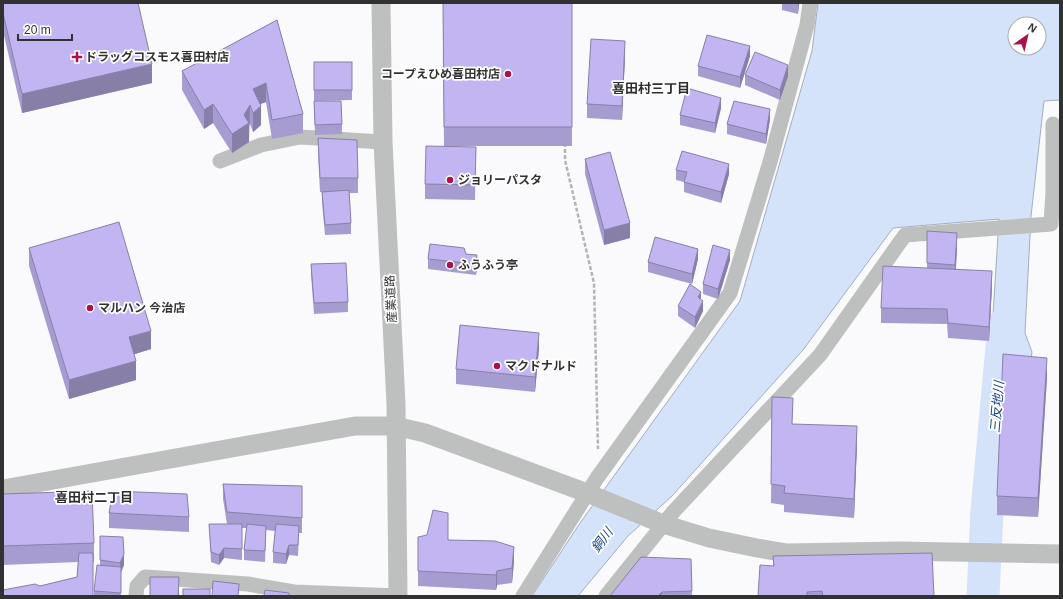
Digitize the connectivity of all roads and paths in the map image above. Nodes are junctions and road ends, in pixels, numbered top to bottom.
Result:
1 (380, 3) edge
2 (810, 3) edge
3 (1053, 124) dead end
4 (565, 136) edge
5 (383, 142) junction
6 (220, 161) dead end
7 (1057, 192) edge
8 (395, 426) junction
9 (598, 455) dead end
10 (3, 489) edge
11 (591, 495) junction
12 (663, 524) junction
13 (1060, 554) edge
14 (256, 591) edge
15 (136, 596) edge
16 (398, 596) edge
17 (523, 596) edge
18 (606, 596) edge

1 - 5 street, 産業道路
2 - 11 street
3 - 7 street
4 - 9 path
5 - 6 street
5 - 8 street, 産業道路
7 - 12 street
8 - 10 street
8 - 11 street
8 - 16 street, 産業道路
11 - 12 street
11 - 17 street
12 - 13 street
12 - 18 street
14 - 15 street
14 - 16 street

